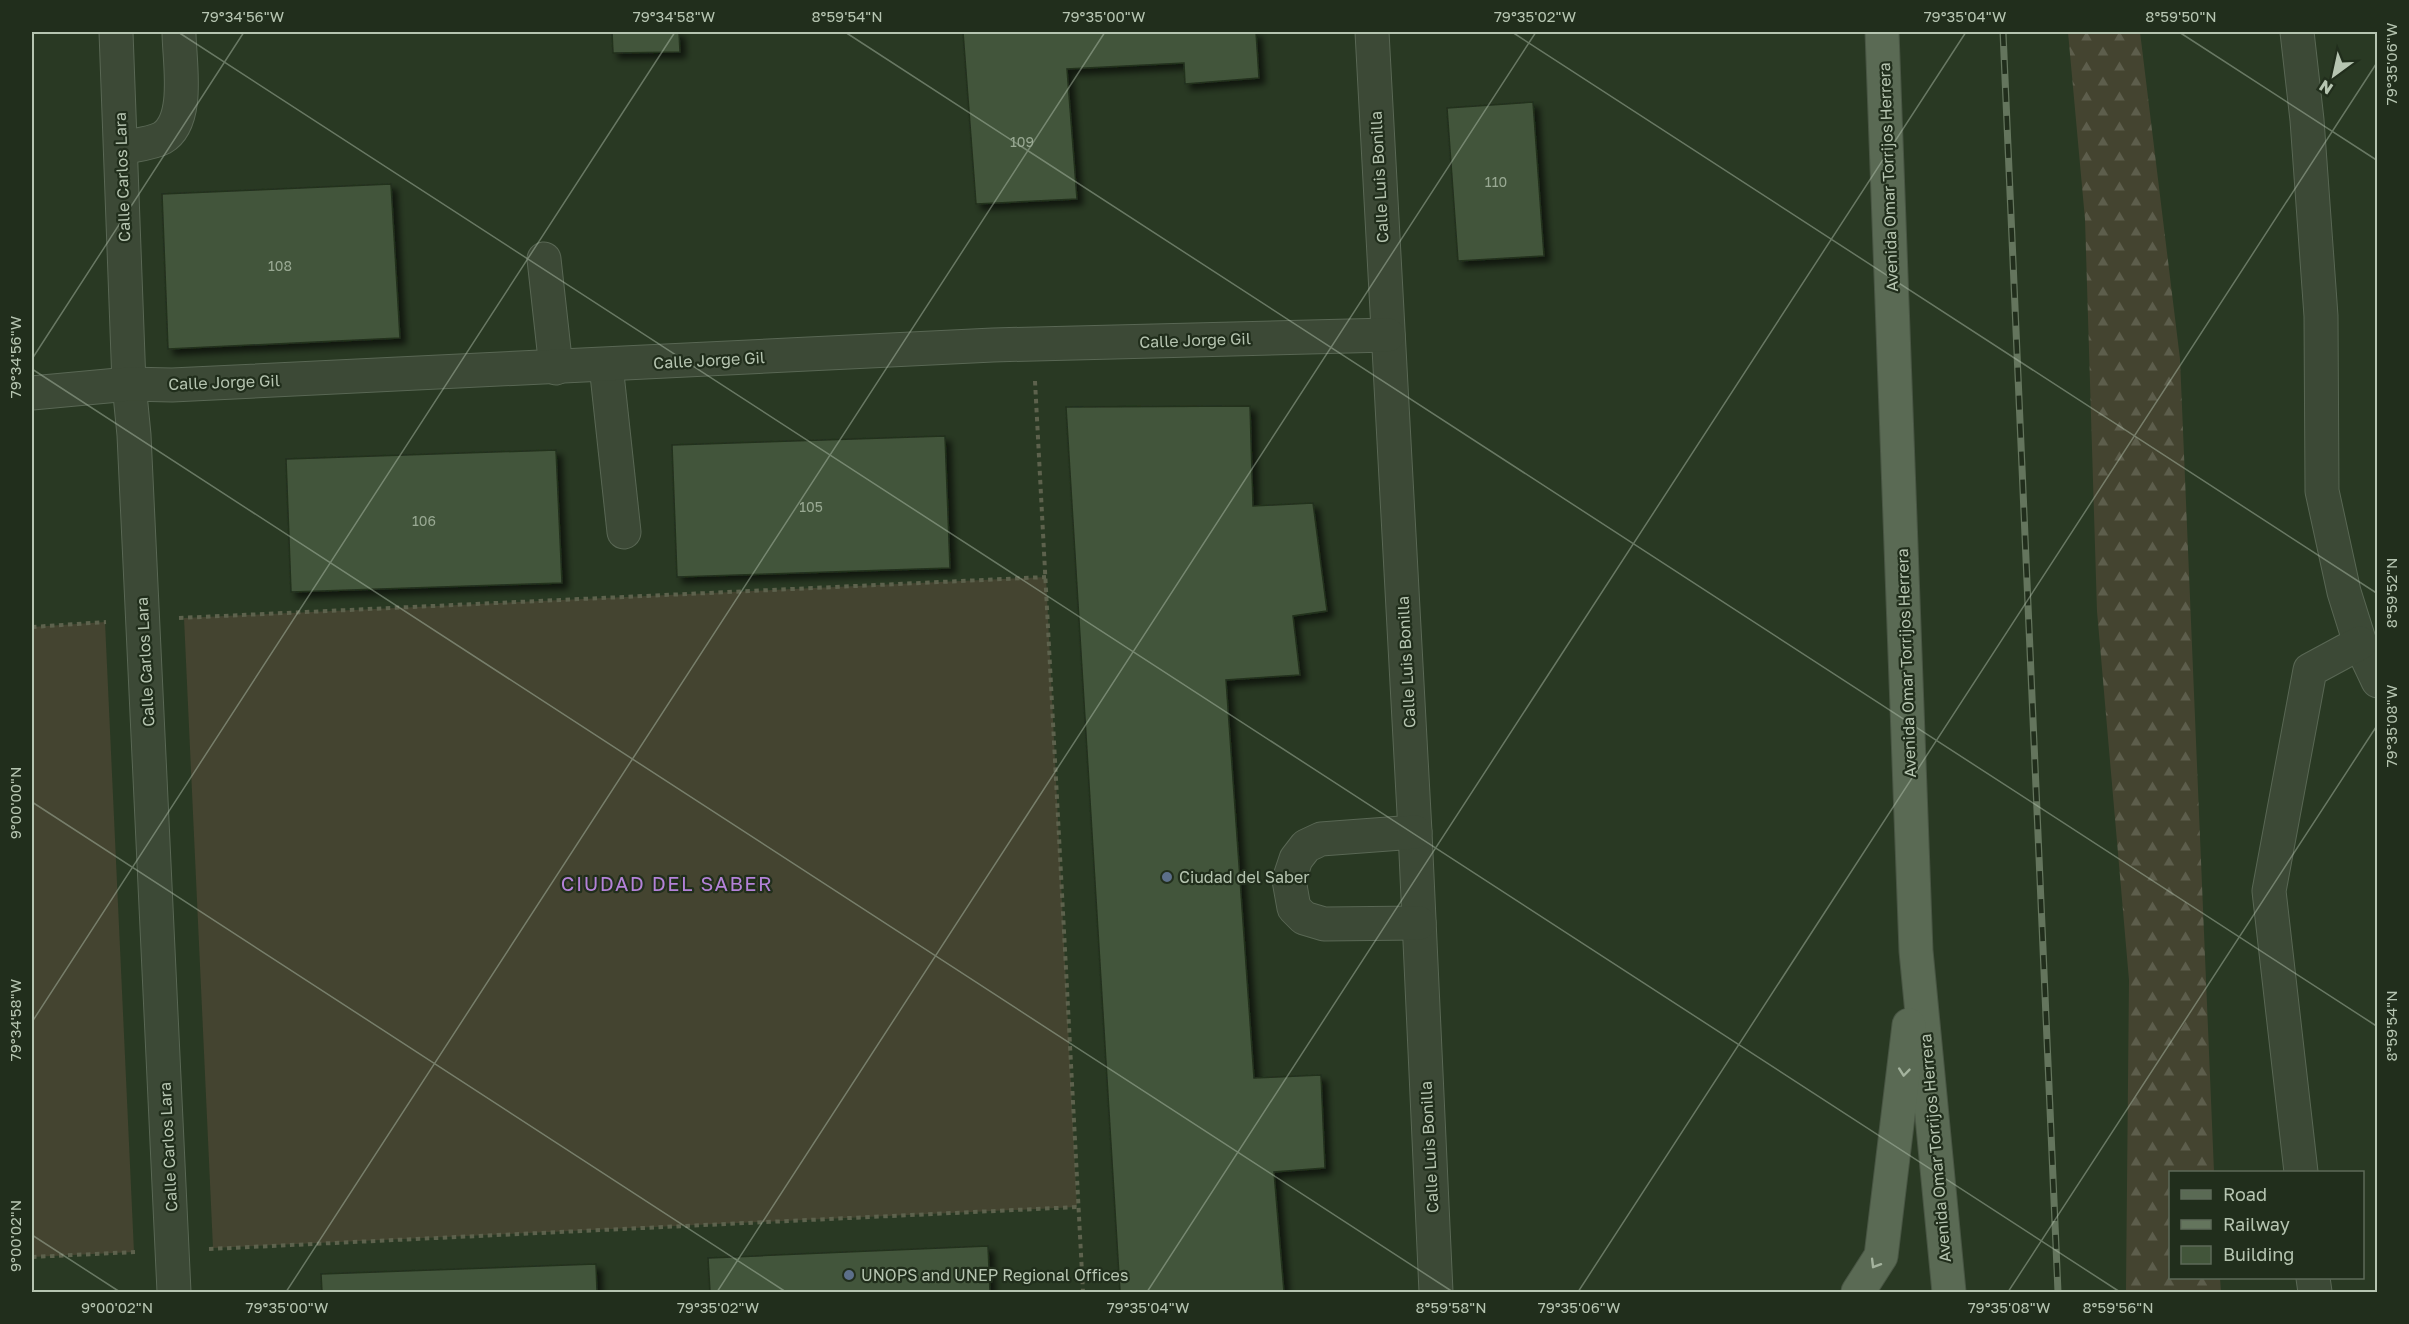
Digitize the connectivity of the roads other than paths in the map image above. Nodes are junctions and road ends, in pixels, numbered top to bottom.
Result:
1 (116, 32) edge
2 (179, 32) edge
3 (1372, 32) edge
4 (1882, 32) edge
5 (2297, 32) edge
6 (121, 148) junction
7 (544, 259) dead end
8 (1388, 334) junction
9 (606, 365) junction
10 (556, 368) junction
11 (129, 384) junction
12 (32, 393) edge
13 (624, 532) dead end
14 (2360, 643) junction
15 (2378, 681) edge
16 (1415, 832) junction
17 (1419, 923) junction
18 (1916, 951) junction
19 (2301, 1171) edge
20 (174, 1293) edge
21 (1436, 1293) edge
22 (1858, 1293) edge
23 (1949, 1293) edge

1 - 6 street, Calle Carlos Lara
2 - 6 street
3 - 8 street, Calle Luis Bonilla
4 - 18 main road, Avenida Omar Torrijos Herrera
5 - 14 street
6 - 11 street, Calle Carlos Lara
7 - 10 street
8 - 9 street, Calle Jorge Gil
8 - 16 street, Calle Luis Bonilla
9 - 10 street, Calle Jorge Gil
9 - 13 street
10 - 11 street, Calle Jorge Gil
11 - 12 street, Calle Jorge Gil
11 - 20 street, Calle Carlos Lara
14 - 15 street
14 - 19 street
16 - 17 street, Calle Luis Bonilla
16 - 17 street
17 - 21 street, Calle Luis Bonilla
18 -> 22 main road
18 - 23 main road, Avenida Omar Torrijos Herrera

